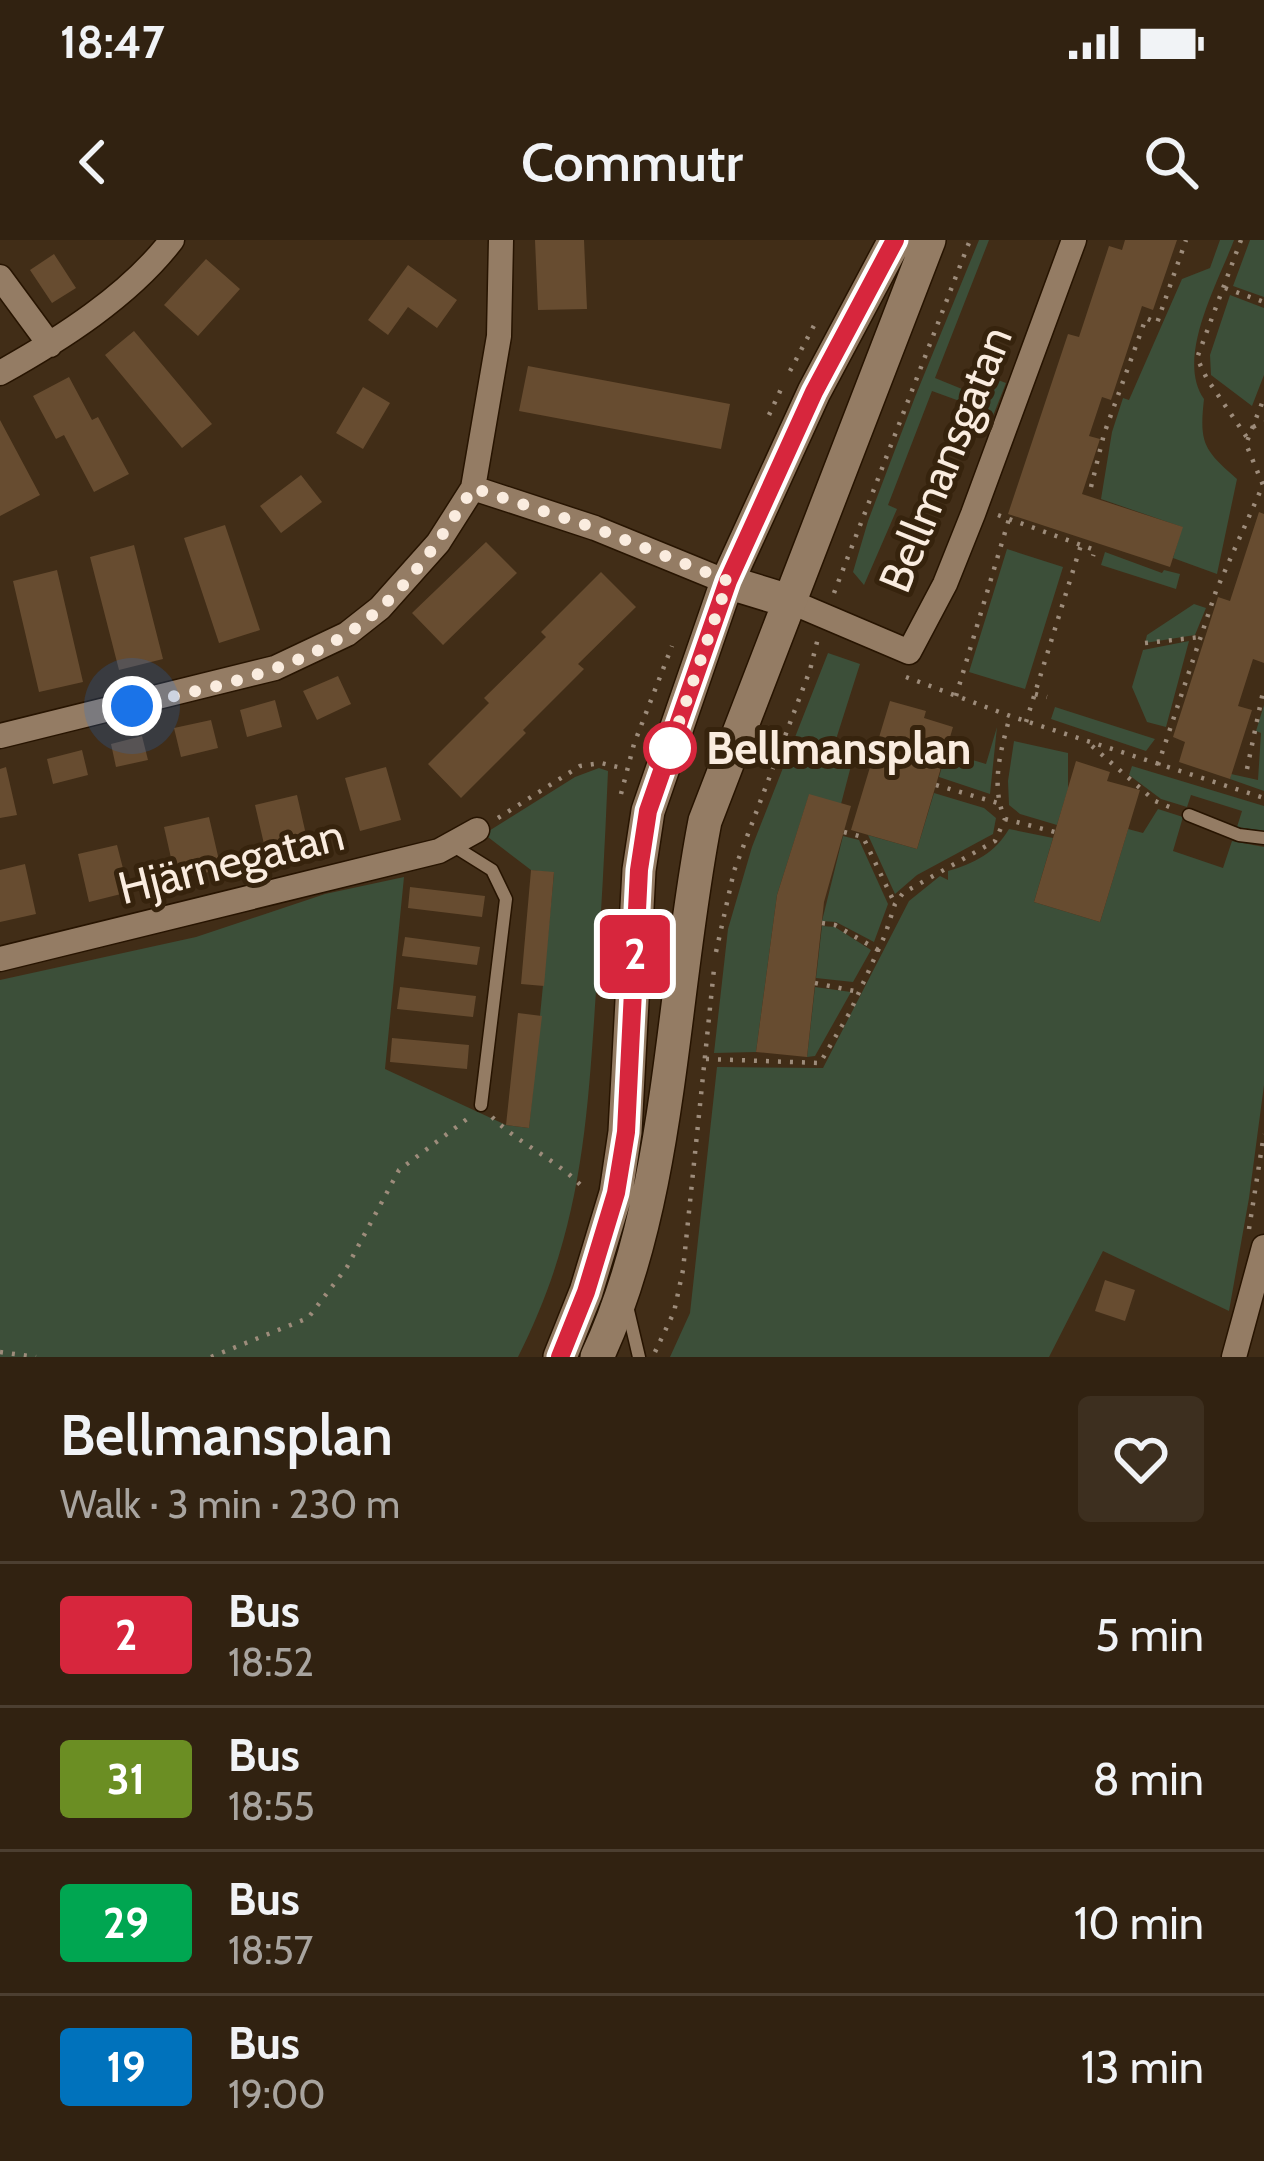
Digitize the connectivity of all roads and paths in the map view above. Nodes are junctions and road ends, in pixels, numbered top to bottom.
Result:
1 (172, 240) edge
2 (501, 240) edge
3 (895, 240) edge
4 (929, 240) edge
5 (970, 240) edge
6 (1075, 240) edge
7 (1186, 240) edge
8 (1241, 240) edge
9 (0, 277) edge
10 (1225, 288) junction
11 (1264, 302) edge
12 (50, 345) junction
13 (0, 373) edge
14 (1264, 398) edge
15 (1264, 422) edge
16 (1253, 427) junction
17 (1248, 439) junction
18 (1264, 484) edge
19 (1091, 487) dead end
20 (473, 488) junction
21 (976, 506) junction
22 (1009, 519) junction
23 (1081, 545) junction
24 (1094, 556) dead end
25 (728, 581) junction
26 (789, 601) junction
27 (826, 616) junction
28 (1201, 637) junction
29 (1145, 643) dead end
30 (900, 675) dead end
31 (1264, 687) edge
32 (1035, 694) junction
33 (956, 696) junction
34 (1047, 697) dead end
35 (1010, 716) junction
36 (1027, 722) junction
37 (1157, 734) dead end
38 (0, 736) edge
39 (1168, 738) junction
40 (1088, 742) junction
41 (1158, 765) junction
42 (1247, 769) dead end
43 (626, 770) dead end
44 (936, 785) dead end
45 (1264, 798) edge
46 (998, 803) junction
47 (1189, 815) joint
48 (1005, 819) junction
49 (477, 830) joint
50 (844, 832) dead end
51 (1055, 832) dead end
52 (1264, 838) edge
53 (452, 844) junction
54 (945, 870) junction
55 (944, 880) dead end
56 (895, 904) junction
57 (822, 923) dead end
58 (878, 950) junction
59 (0, 959) edge
60 (815, 983) dead end
61 (859, 992) junction
62 (705, 1059) junction
63 (481, 1105) junction
64 (590, 1195) dead end
65 (1264, 1247) edge
66 (622, 1288) junction
67 (0, 1352) edge
68 (36, 1357) edge
69 (211, 1357) edge
70 (560, 1357) edge
71 (597, 1357) edge
72 (639, 1357) edge
73 (651, 1357) edge
74 (1234, 1357) edge

1 - 12 street
2 - 20 street
3 - 25 main road
4 - 26 main road
5 - 27 path
6 - 21 street, Bellmansgatan
7 - 19 path
8 - 10 path
9 - 12 street
10 - 11 path
10 - 17 path
12 - 13 street
14 - 16 path
15 - 16 path
16 - 17 path
17 - 18 path
18 - 28 path
20 - 25 street
20 - 38 street
21 - 22 path
21 - 27 street, Bellmansgatan
22 - 23 path
22 - 33 path
23 - 24 path
23 - 32 path
25 - 26 main road
25 - 70 main road
26 - 27 street, Bellmansgatan
26 - 66 main road
27 - 62 path
28 - 29 path
28 - 39 path
30 - 33 path
31 - 42 path
32 - 34 path
32 - 36 path
33 - 35 path
35 - 36 path
35 - 46 path
36 - 40 path
37 - 39 path
39 - 41 path
40 - 41 path
40 - 47 path
41 - 45 path
43 - 49 path
44 - 46 path
46 - 48 path
47 - 52 lane
48 - 51 path
48 - 54 path
49 - 53 street, Hjärnegatan
50 - 56 path
53 - 59 street, Hjärnegatan
53 - 63 lane
54 - 55 path
54 - 56 path
56 - 58 path
57 - 58 path
58 - 61 path
60 - 61 path
61 - 62 path
62 - 73 path
63 - 64 path
63 - 69 path
65 - 74 street
66 - 71 main road
66 - 72 lane
67 - 68 path

